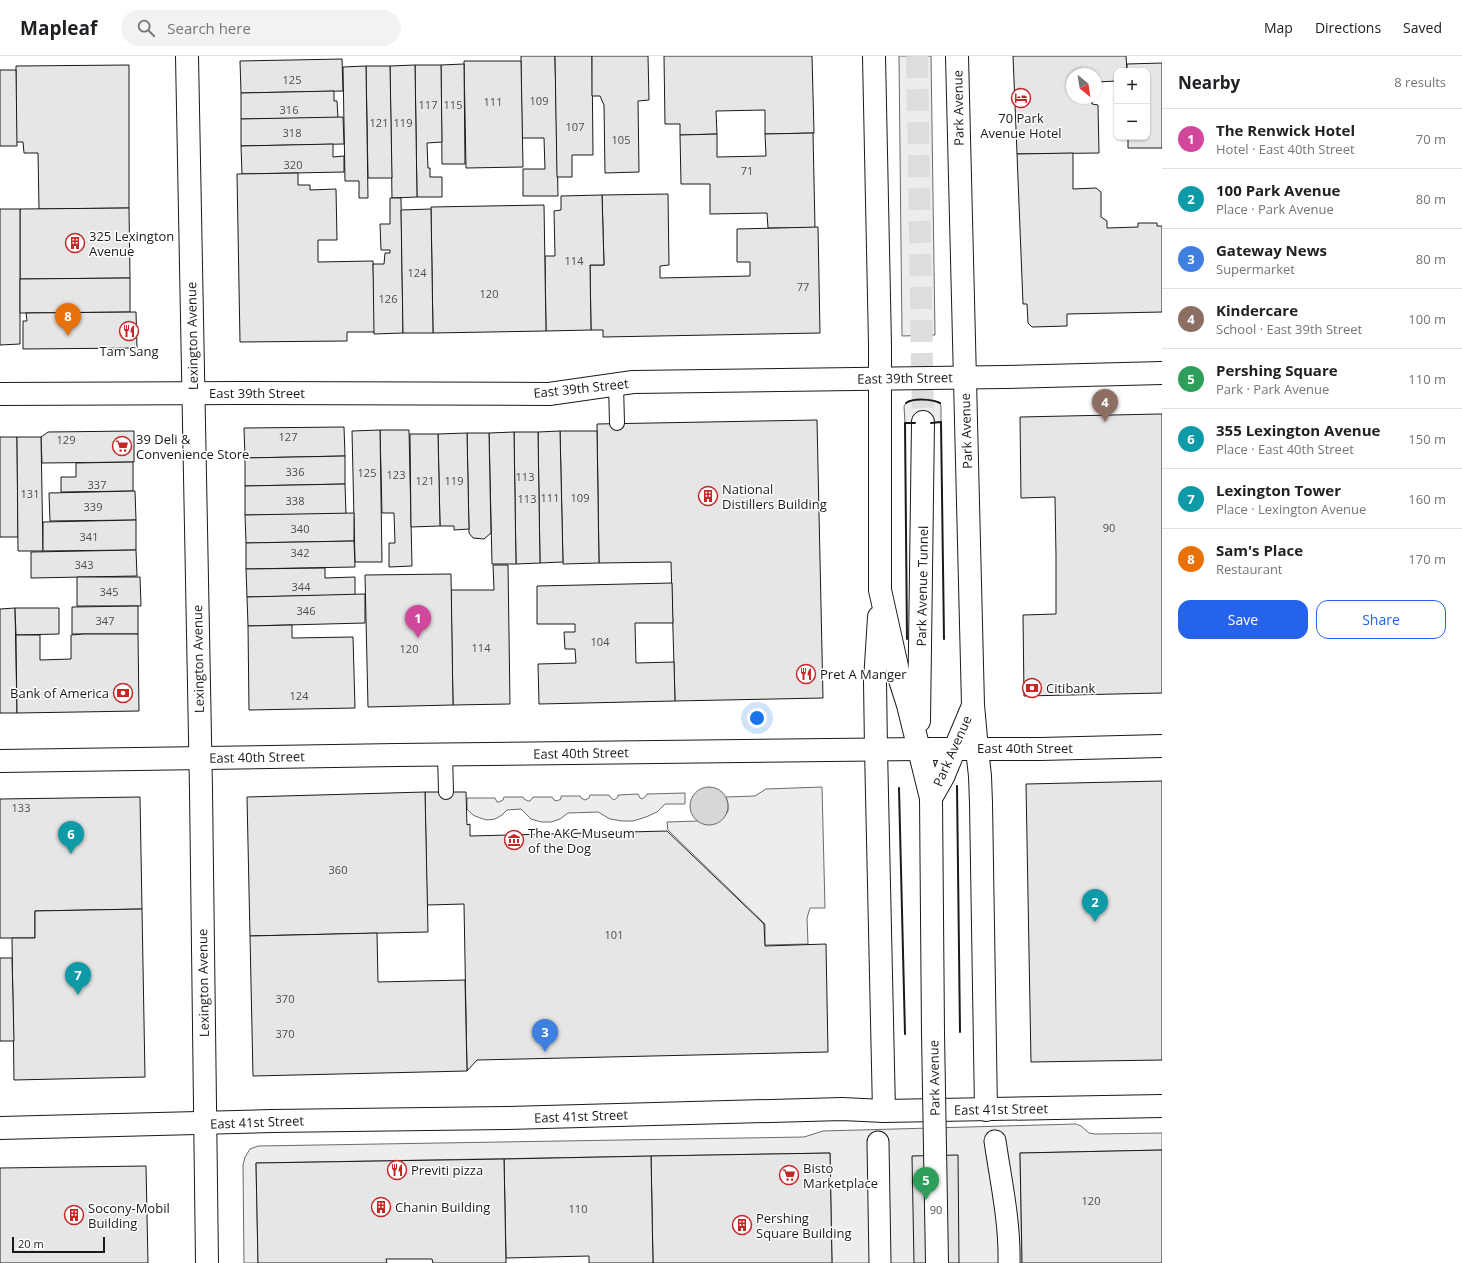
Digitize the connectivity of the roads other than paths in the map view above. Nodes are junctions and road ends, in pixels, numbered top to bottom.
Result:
1 (187, 56) edge
2 (874, 56) edge
3 (957, 56) edge
4 (1162, 373) edge
5 (879, 378) junction
6 (965, 378) junction
7 (616, 385) junction
8 (193, 393) junction
9 (0, 394) edge
10 (923, 422) tunnel mouth
11 (617, 423) dead end
12 (880, 590) junction
13 (973, 705) junction
14 (1162, 746) edge
15 (876, 749) junction
16 (919, 749) junction
17 (954, 749) junction
18 (977, 749) junction
19 (445, 754) junction
20 (200, 758) junction
21 (0, 761) edge
22 (446, 792) dead end
23 (931, 798) junction
24 (1162, 1106) edge
25 (986, 1110) junction
26 (884, 1112) junction
27 (205, 1124) junction
28 (0, 1128) edge
29 (995, 1141) dead end
30 (878, 1142) dead end
31 (207, 1263) edge
32 (880, 1263) edge
33 (937, 1263) edge
34 (1009, 1263) edge

1 - 8 street, Lexington Avenue
2 - 5 street, Park Avenue
3 - 6 street, Park Avenue
4 - 6 street, East 39th Street
5 - 6 street, East 39th Street
5 - 7 street, East 39th Street
5 - 12 street, Park Avenue
6 - 13 street, Park Avenue
7 - 8 street, East 39th Street
7 - 11 lane
8 - 9 street, East 39th Street
8 - 20 street, Lexington Avenue
10 - 16 street, Park Avenue Tunnel
12 - 15 street
12 - 16 street, Park Avenue
13 - 17 street, Park Avenue
13 - 18 street, Park Avenue
14 - 18 street, East 40th Street
15 - 16 street, East 40th Street
15 - 19 street, East 40th Street
15 - 26 street
16 - 17 street, East 40th Street
16 - 23 street, Park Avenue
17 - 18 street, East 40th Street
17 - 23 street, Park Avenue
18 - 25 street, Park Avenue
19 - 20 street, East 40th Street
19 - 22 lane
20 - 21 street, East 40th Street
20 - 27 street, Lexington Avenue
23 - 33 street, Park Avenue, bridge
24 - 25 street, East 41st Street
25 - 26 street, East 41st Street
26 - 27 street, East 41st Street
27 - 28 street, East 41st Street
27 - 31 street, Lexington Avenue
29 - 34 street
30 - 32 street

